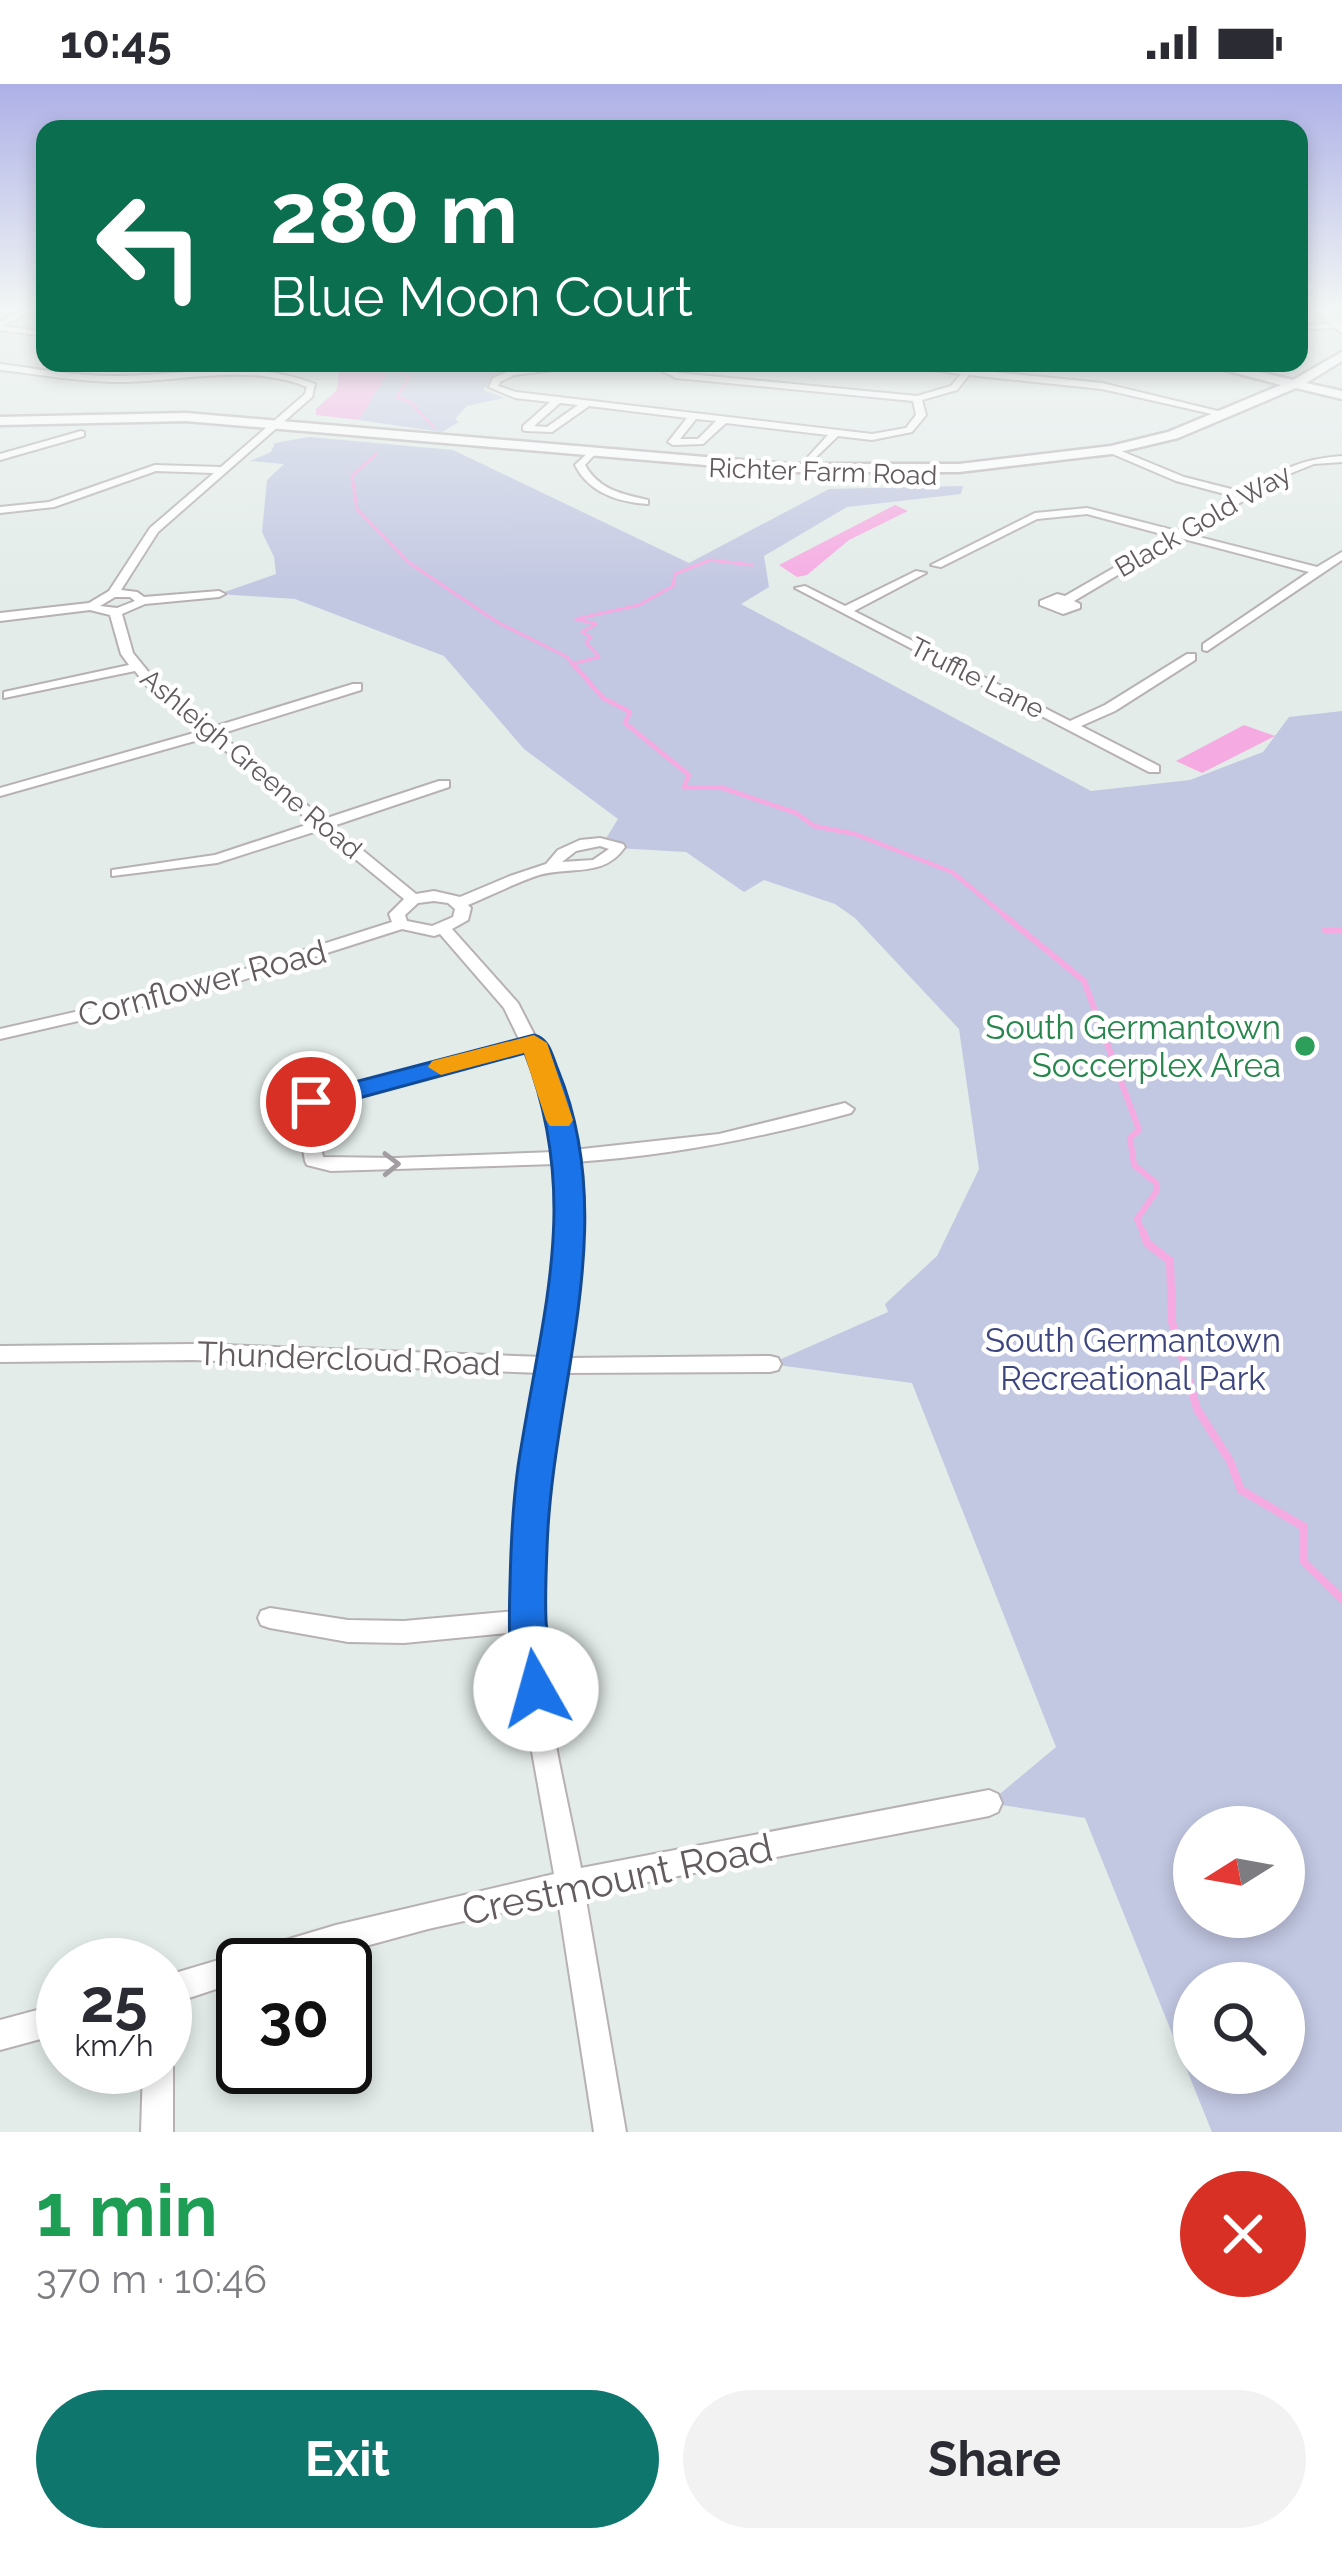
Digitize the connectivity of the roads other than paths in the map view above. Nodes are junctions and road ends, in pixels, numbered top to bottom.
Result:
1 (301, 403) edge
2 (555, 403) edge
3 (576, 403) edge
4 (918, 403) edge
5 (1175, 403) edge
6 (1252, 403) edge
7 (1289, 403) edge
8 (586, 404) junction
9 (1225, 414) junction
10 (694, 416) junction
11 (723, 420) junction
12 (0, 424) edge
13 (276, 425) junction
14 (835, 433) junction
15 (81, 434) dead end
16 (1119, 454) junction
17 (589, 455) junction
18 (0, 457) edge
19 (812, 458) dead end
20 (1342, 459) edge
21 (226, 470) junction
22 (1246, 496) junction
23 (644, 502) dead end
24 (0, 510) edge
25 (1180, 532) junction
26 (1342, 555) edge
27 (1318, 571) junction
28 (801, 588) dead end
29 (113, 593) junction
30 (218, 594) dead end
31 (1069, 598) dead end
32 (142, 601) junction
33 (92, 606) junction
34 (845, 610) junction
35 (116, 612) junction
36 (0, 617) edge
37 (136, 667) junction
38 (357, 687) dead end
39 (9, 695) dead end
40 (1070, 725) junction
41 (209, 734) junction
42 (1154, 769) dead end
43 (444, 784) dead end
44 (0, 792) edge
45 (321, 825) junction
46 (551, 867) dead end
47 (117, 873) dead end
48 (413, 899) junction
49 (459, 903) junction
50 (401, 924) junction
51 (444, 929) junction
52 (0, 1034) edge
53 (534, 1043) junction
54 (845, 1109) dead end
55 (567, 1160) junction
56 (0, 1354) edge
57 (770, 1364) dead end
58 (551, 1367) junction
59 (270, 1618) dead end
60 (528, 1620) junction
61 (989, 1803) dead end
62 (570, 1887) junction
63 (337, 1938) edge
64 (36, 2025) edge
65 (0, 2035) edge
66 (158, 2094) edge
67 (157, 2132) edge
68 (610, 2132) edge

1 - 13 street
2 - 8 street
3 - 8 street
4 - 14 street
5 - 9 street
6 - 9 main road, Richter Farm Road
7 - 16 main road, Richter Farm Road
8 - 10 street
9 - 16 main road, Richter Farm Road
10 - 11 street
10 - 11 street
11 - 14 street
12 - 13 main road, Richter Farm Road
13 - 17 main road, Richter Farm Road
13 - 21 street
14 - 19 street
15 - 18 street
16 - 17 main road, Richter Farm Road
16 - 22 street
17 - 23 street
20 - 22 street, Black Gold Way
21 - 24 street
21 - 29 street
22 - 25 street, Black Gold Way
25 - 27 street
25 - 31 street, Black Gold Way
25 - 34 street
26 - 27 street
27 - 40 street
28 - 34 street, Truffle Lane
29 - 32 street
29 - 33 street
30 - 32 street
32 - 35 street
33 - 35 street
33 - 36 street
34 - 40 street, Truffle Lane
35 - 37 street, Ashleigh Greene Road
37 - 39 street
37 - 41 street, Ashleigh Greene Road
38 - 41 street
40 - 42 street, Truffle Lane
41 - 44 street
41 - 45 street, Ashleigh Greene Road
43 - 45 street
45 - 47 street
45 - 48 street, Ashleigh Greene Road
46 - 49 street
48 - 49 street
48 - 50 street
49 - 51 street
50 - 51 street
50 - 52 street, Cornflower Road
51 - 53 street
53 - 55 street
53 -> 55 street
54 - 55 street
55 - 58 street
56 - 58 street, Thundercloud Road
57 - 58 street, Thundercloud Road
58 - 60 street
59 - 60 street
60 - 62 street
61 - 62 street, Crestmount Road
62 - 63 street, Crestmount Road
62 - 68 street
64 - 65 street
66 - 67 street

